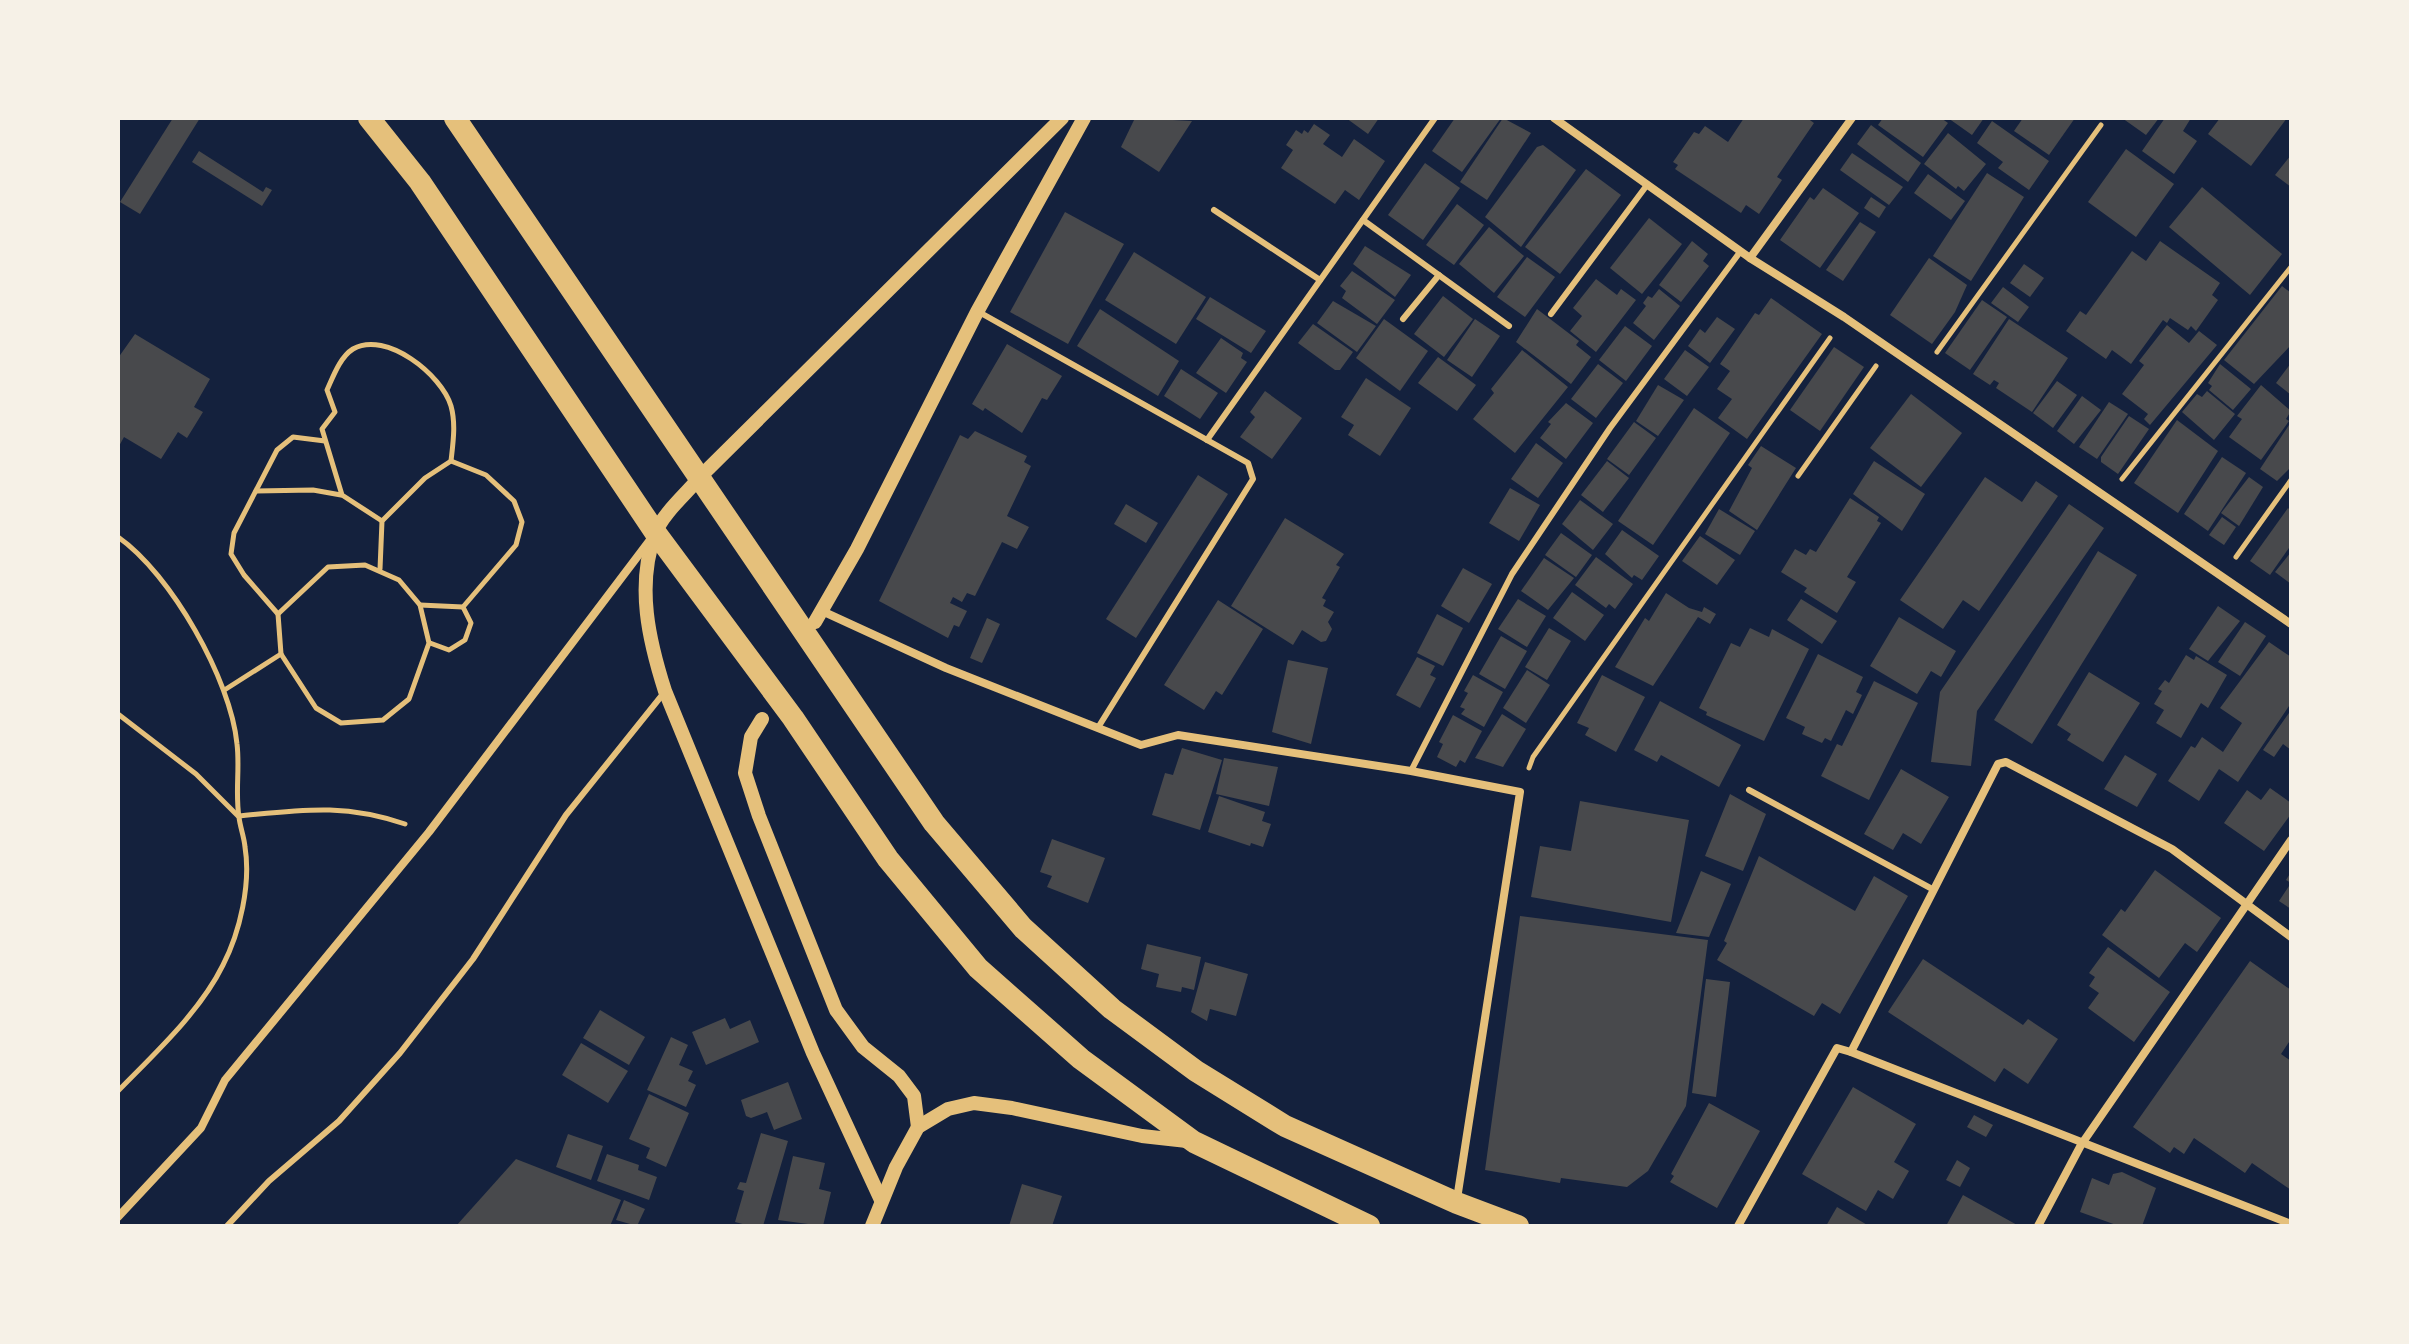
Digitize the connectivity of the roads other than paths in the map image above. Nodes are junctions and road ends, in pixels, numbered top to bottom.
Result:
1 (369, 118) edge
2 (455, 118) edge
3 (1062, 118) edge
4 (1084, 118) edge
5 (1435, 118) edge
6 (1554, 118) edge
7 (1852, 118) edge
8 (1647, 185) junction
9 (1214, 210) dead end
10 (1363, 220) junction
11 (1740, 252) junction
12 (1750, 258) junction
13 (1439, 275) junction
14 (1320, 280) junction
15 (977, 312) junction
16 (1551, 314) dead end
17 (1403, 319) dead end
18 (1509, 326) dead end
19 (1207, 440) junction
20 (701, 476) junction
21 (655, 532) junction
22 (818, 616) joint
23 (2291, 624) edge
24 (665, 691) junction
25 (762, 719) dead end
26 (1099, 726) junction
27 (1411, 771) junction
28 (1749, 790) dead end
29 (2291, 840) edge
30 (1934, 890) junction
31 (2245, 906) junction
32 (2291, 937) edge
33 (1851, 1052) junction
34 (918, 1127) junction
35 (1194, 1142) junction
36 (2081, 1145) junction
37 (881, 1200) junction
38 (1457, 1203) junction
39 (118, 1217) edge
40 (2291, 1224) edge
41 (227, 1226) edge
42 (872, 1226) edge
43 (1369, 1226) edge
44 (1518, 1226) edge
45 (1738, 1226) edge
46 (2038, 1226) edge

1 - 21 highway
2 - 20 highway
3 - 20 street
4 - 15 street
5 - 10 lane
6 - 8 street
7 - 12 street
8 - 11 street
8 - 16 lane
9 - 14 lane
10 - 13 lane
10 - 14 lane
11 - 12 street
11 - 27 lane
12 - 23 street
13 - 17 lane
13 - 18 lane
14 - 19 lane
15 - 19 lane
15 - 22 street
19 - 26 lane
20 - 21 street
20 - 38 highway
21 - 24 street
21 - 35 highway
21 - 39 street
22 - 26 street
24 - 37 street
24 - 41 lane
25 - 34 street
26 - 27 street
27 - 38 street
28 - 30 lane
29 - 31 street
30 - 31 street
30 - 33 street
31 - 32 street
31 - 36 street
33 - 36 street
33 - 45 street
34 - 35 street
34 - 37 street
35 - 43 highway
36 - 40 street
36 - 46 street
37 - 42 street
38 - 44 highway

